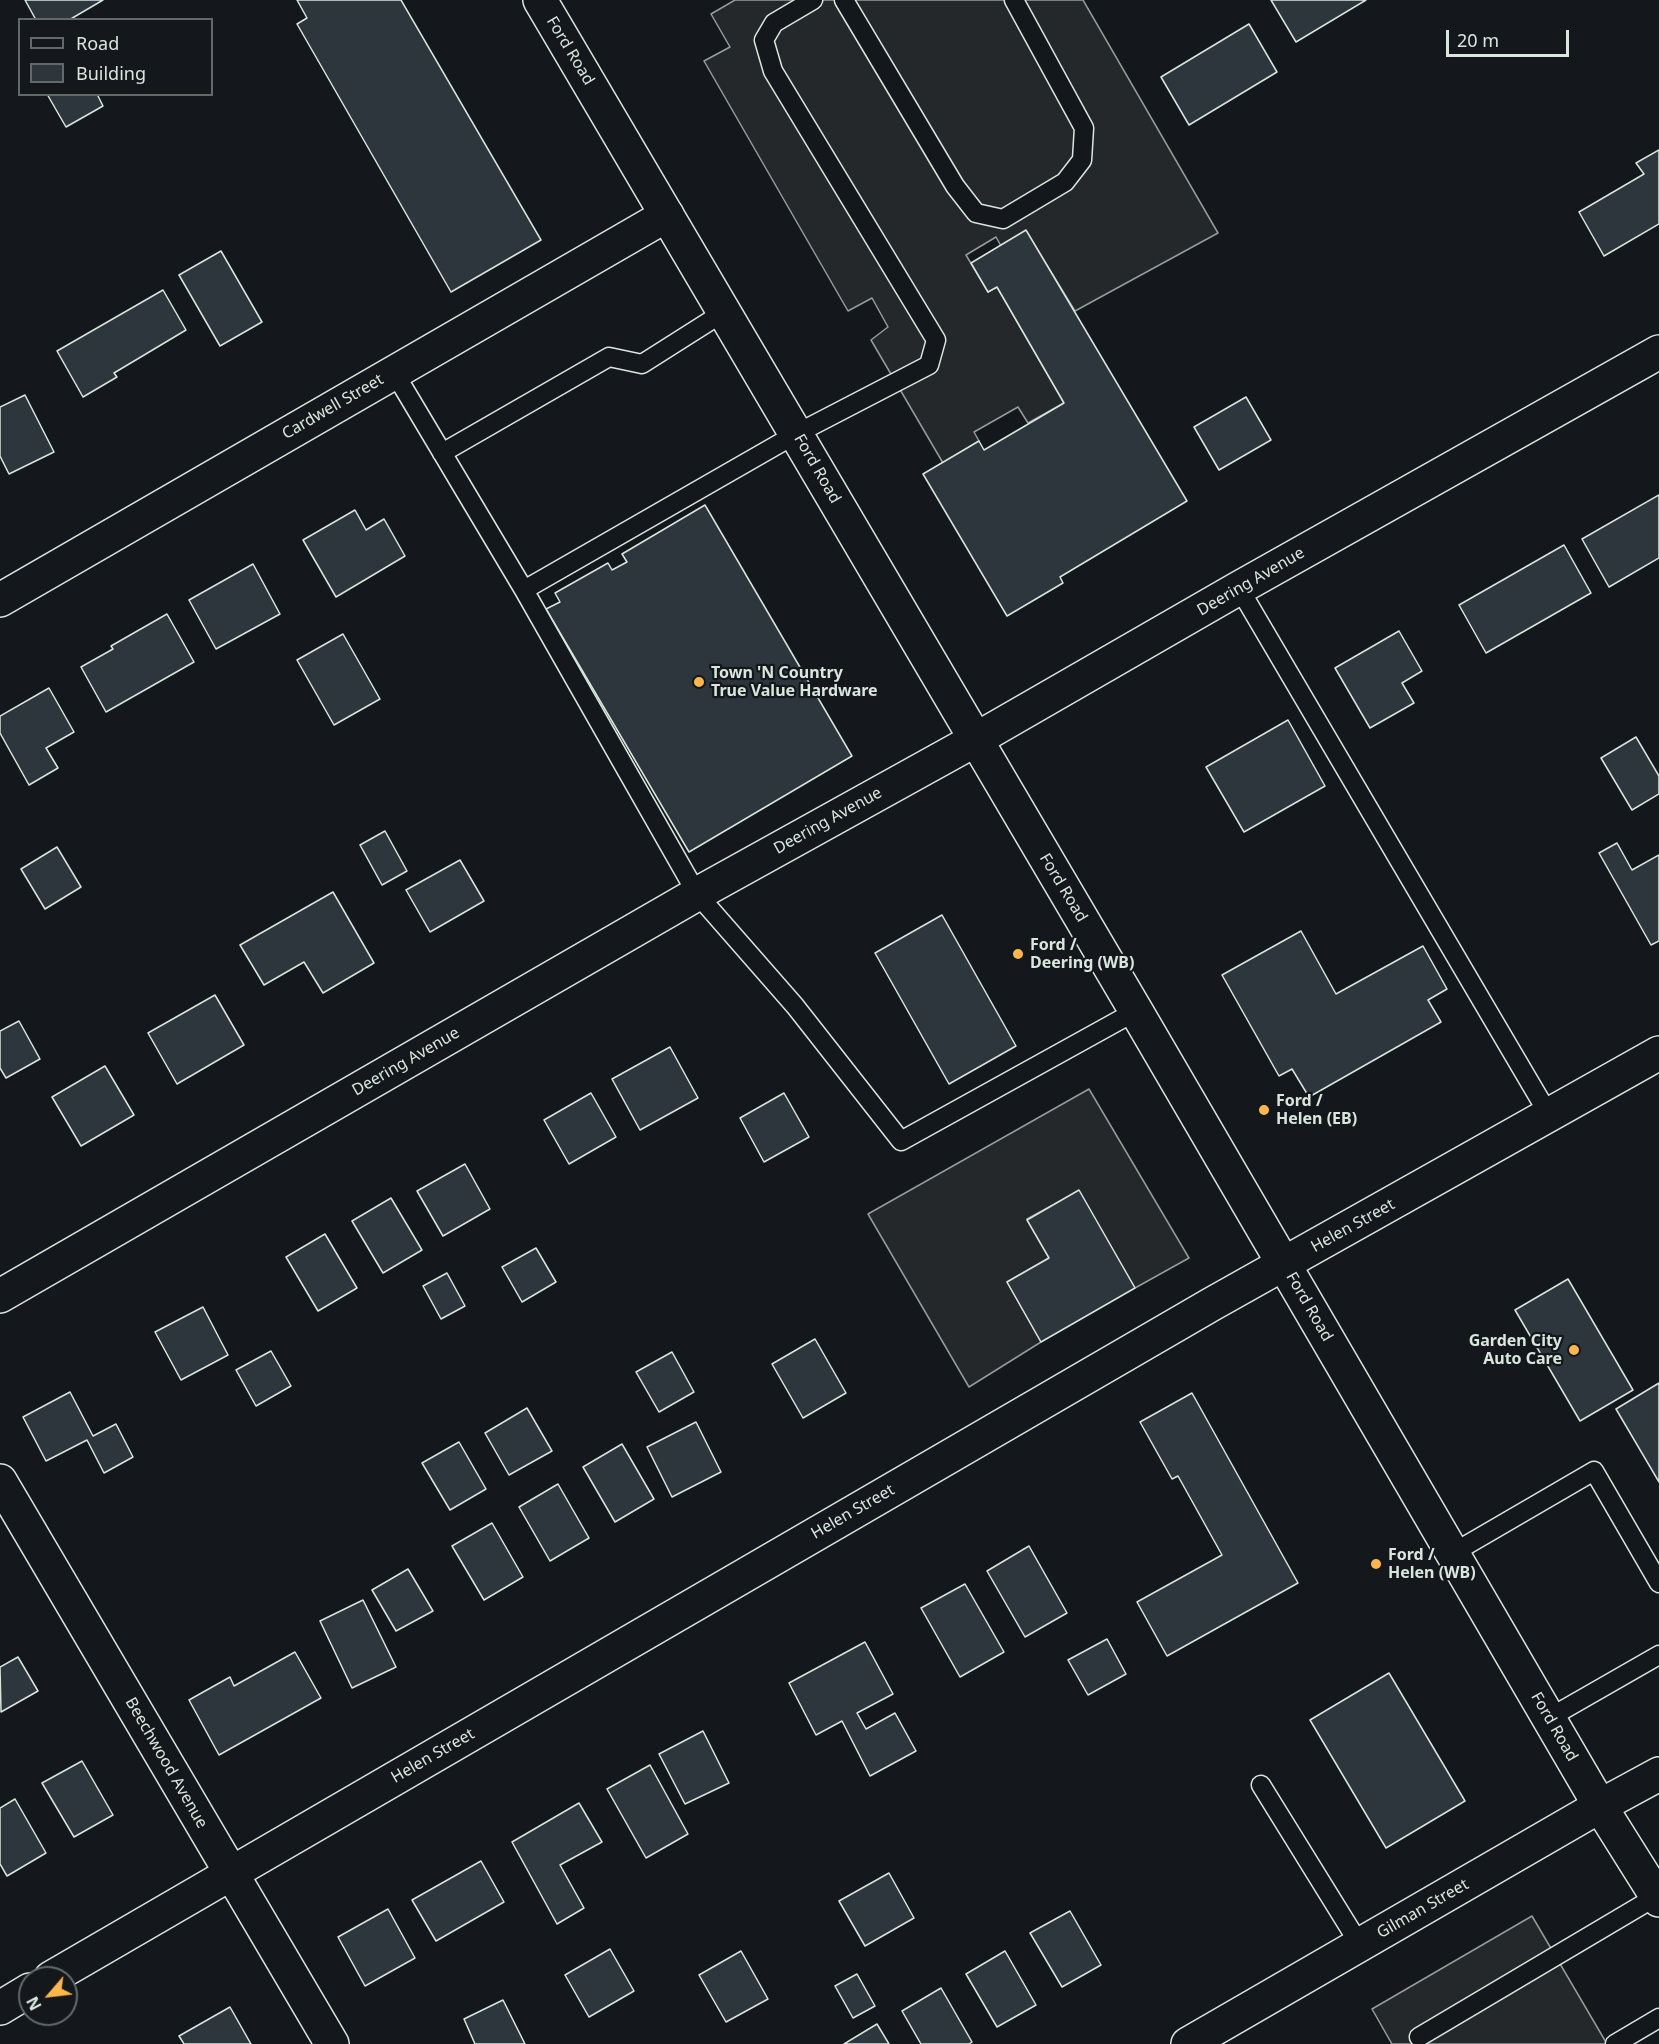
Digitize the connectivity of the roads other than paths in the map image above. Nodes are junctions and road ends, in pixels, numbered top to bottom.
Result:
1 (540, 0) edge
2 (813, 0) edge
3 (844, 0) edge
4 (1014, 0) edge
5 (667, 215) junction
6 (724, 312) junction
7 (1659, 352) edge
8 (393, 372) junction
9 (796, 434) junction
10 (442, 453) junction
11 (1239, 588) junction
12 (524, 590) junction
13 (0, 600) edge
14 (975, 740) junction
15 (697, 894) junction
16 (1136, 1011) junction
17 (1659, 1053) edge
18 (1548, 1115) junction
19 (1284, 1264) junction
20 (0, 1296) edge
21 (0, 1481) edge
22 (1453, 1553) junction
23 (1659, 1583) edge
24 (1659, 1655) edge
25 (1549, 1719) junction
26 (1659, 1774) edge
27 (1261, 1785) dead end
28 (1600, 1806) junction
29 (230, 1873) junction
30 (1658, 1898) edge
31 (1360, 1945) junction
32 (71, 1966) edge
33 (18, 1997) edge
34 (0, 2008) edge
35 (1659, 2018) edge
36 (1419, 2037) dead end
37 (332, 2044) edge
38 (1188, 2044) edge
39 (1615, 2044) edge

1 - 5 street, Ford Road
2 - 9 lane
3 - 4 lane
5 - 6 street, Ford Road
5 - 8 street, Cardwell Street
6 - 9 street, Ford Road
6 - 10 lane
7 - 11 street, Deering Avenue
8 - 10 lane
8 - 13 street, Cardwell Street
9 - 12 lane
9 - 14 street, Ford Road
10 - 12 lane
11 - 14 street, Deering Avenue
11 - 18 lane
12 - 15 lane
14 - 15 street, Deering Avenue
14 - 16 street, Ford Road
15 - 16 lane
15 - 20 street, Deering Avenue
16 - 19 street, Ford Road
17 - 18 street, Helen Street
18 - 19 street, Helen Street
19 - 22 street, Ford Road
19 - 29 street, Helen Street
21 - 29 street, Beechwood Avenue
22 - 23 lane
22 - 25 street, Ford Road
24 - 25 lane
25 - 28 street, Ford Road
26 - 28 street, Gilman Street
27 - 31 lane
28 - 30 street, Ford Road
28 - 31 street, Gilman Street
29 - 32 street, Helen Street
29 - 37 street, Beechwood Avenue
30 - 36 lane
31 - 38 street, Gilman Street
33 - 34 street
35 - 39 lane

